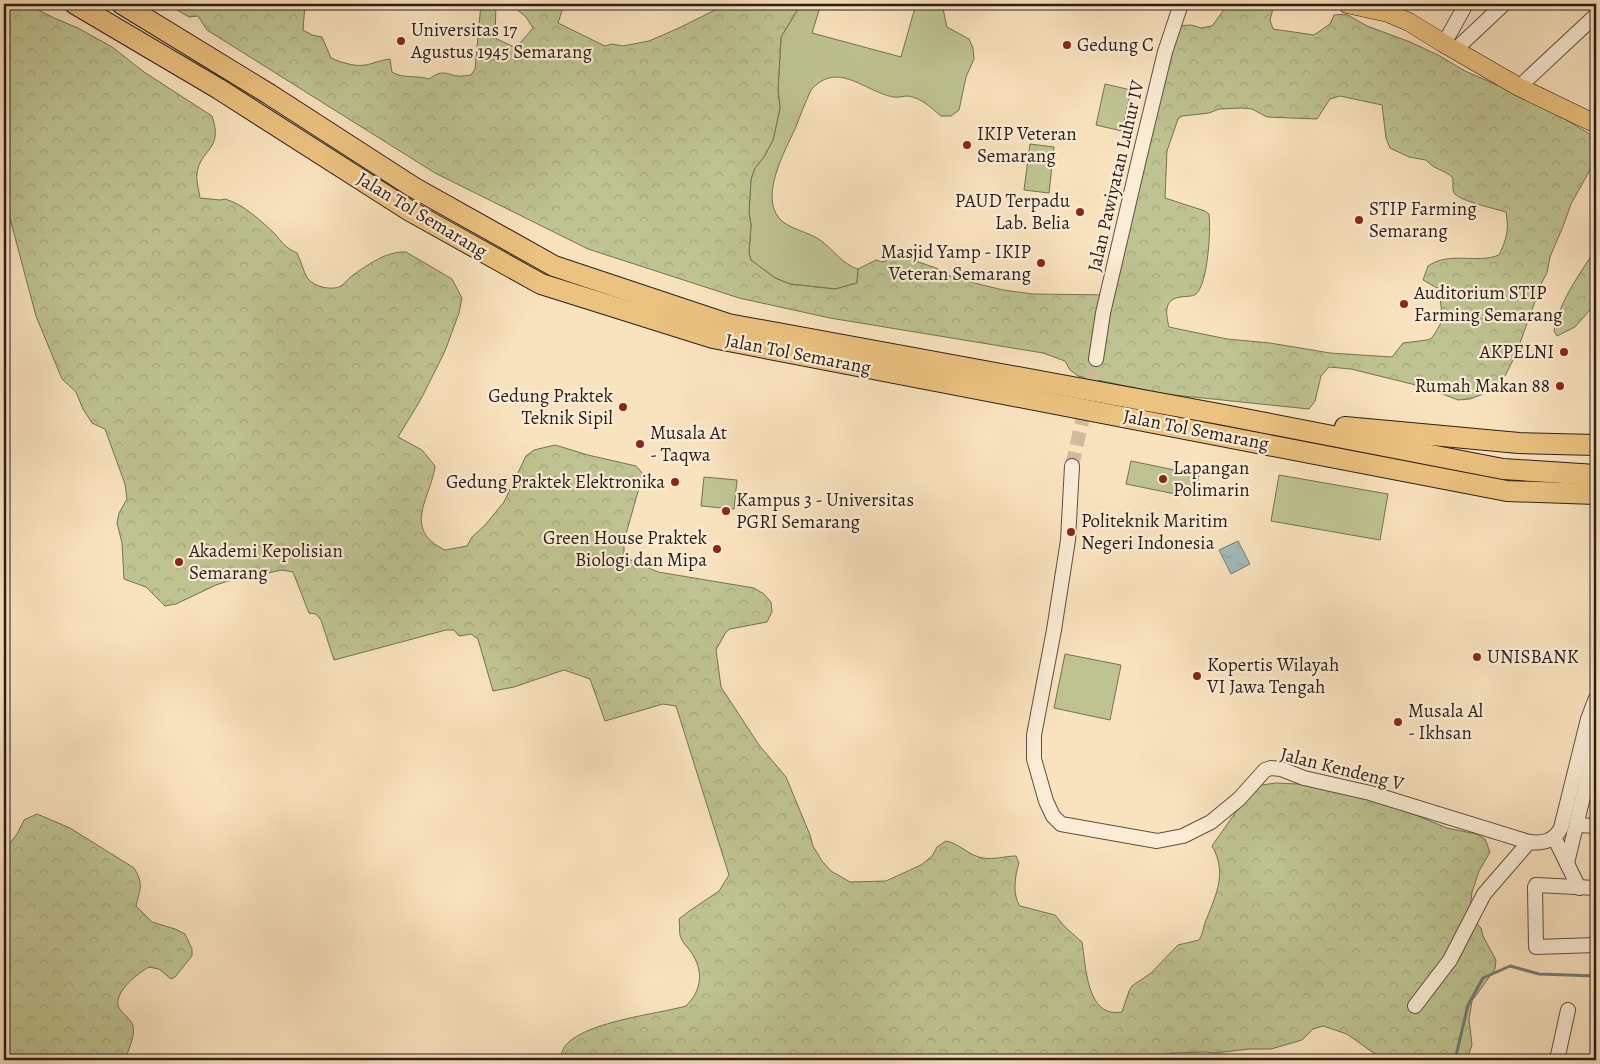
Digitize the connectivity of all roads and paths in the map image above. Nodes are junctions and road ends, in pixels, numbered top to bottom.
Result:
1 (75, 4) edge
2 (122, 4) edge
3 (1181, 4) edge
4 (1347, 4) edge
5 (1466, 4) edge
6 (1504, 4) edge
7 (1389, 9) edge
8 (1596, 15) edge
9 (1450, 47) junction
10 (1520, 87) junction
11 (1596, 124) edge
12 (1096, 359) tunnel mouth
13 (1219, 414) junction
14 (1596, 445) edge
15 (1072, 466) tunnel mouth
16 (1596, 475) edge
17 (1596, 494) edge
18 (1596, 698) edge
19 (1596, 743) edge
20 (1594, 758) edge
21 (1578, 825) junction
22 (1596, 826) edge
23 (1554, 837) junction
24 (1529, 842) junction
25 (1567, 863) junction
26 (1579, 888) junction
27 (1596, 888) edge
28 (1596, 945) edge
29 (1415, 1006) dead end
30 (1568, 1010) dead end
31 (1557, 1060) edge

1 - 17 highway, Jalan Tol Semarang
2 - 13 highway, Jalan Tol Semarang
3 - 12 street, Jalan Pawiyatan Luhur IV
4 - 7 main road
5 - 9 street
6 - 9 street
7 - 9 main road
8 - 10 street
9 - 10 main road
10 - 11 main road
13 - 14 highway
13 - 16 highway, Jalan Tol Semarang
15 - 24 street, Jalan Kendeng V
18 - 23 street
19 - 20 street
20 - 21 street
21 - 22 street
21 - 25 street
23 - 24 street, Jalan Kendeng V
23 - 25 street
24 - 29 street
25 - 26 street
26 - 27 street
26 - 28 street
30 - 31 street

